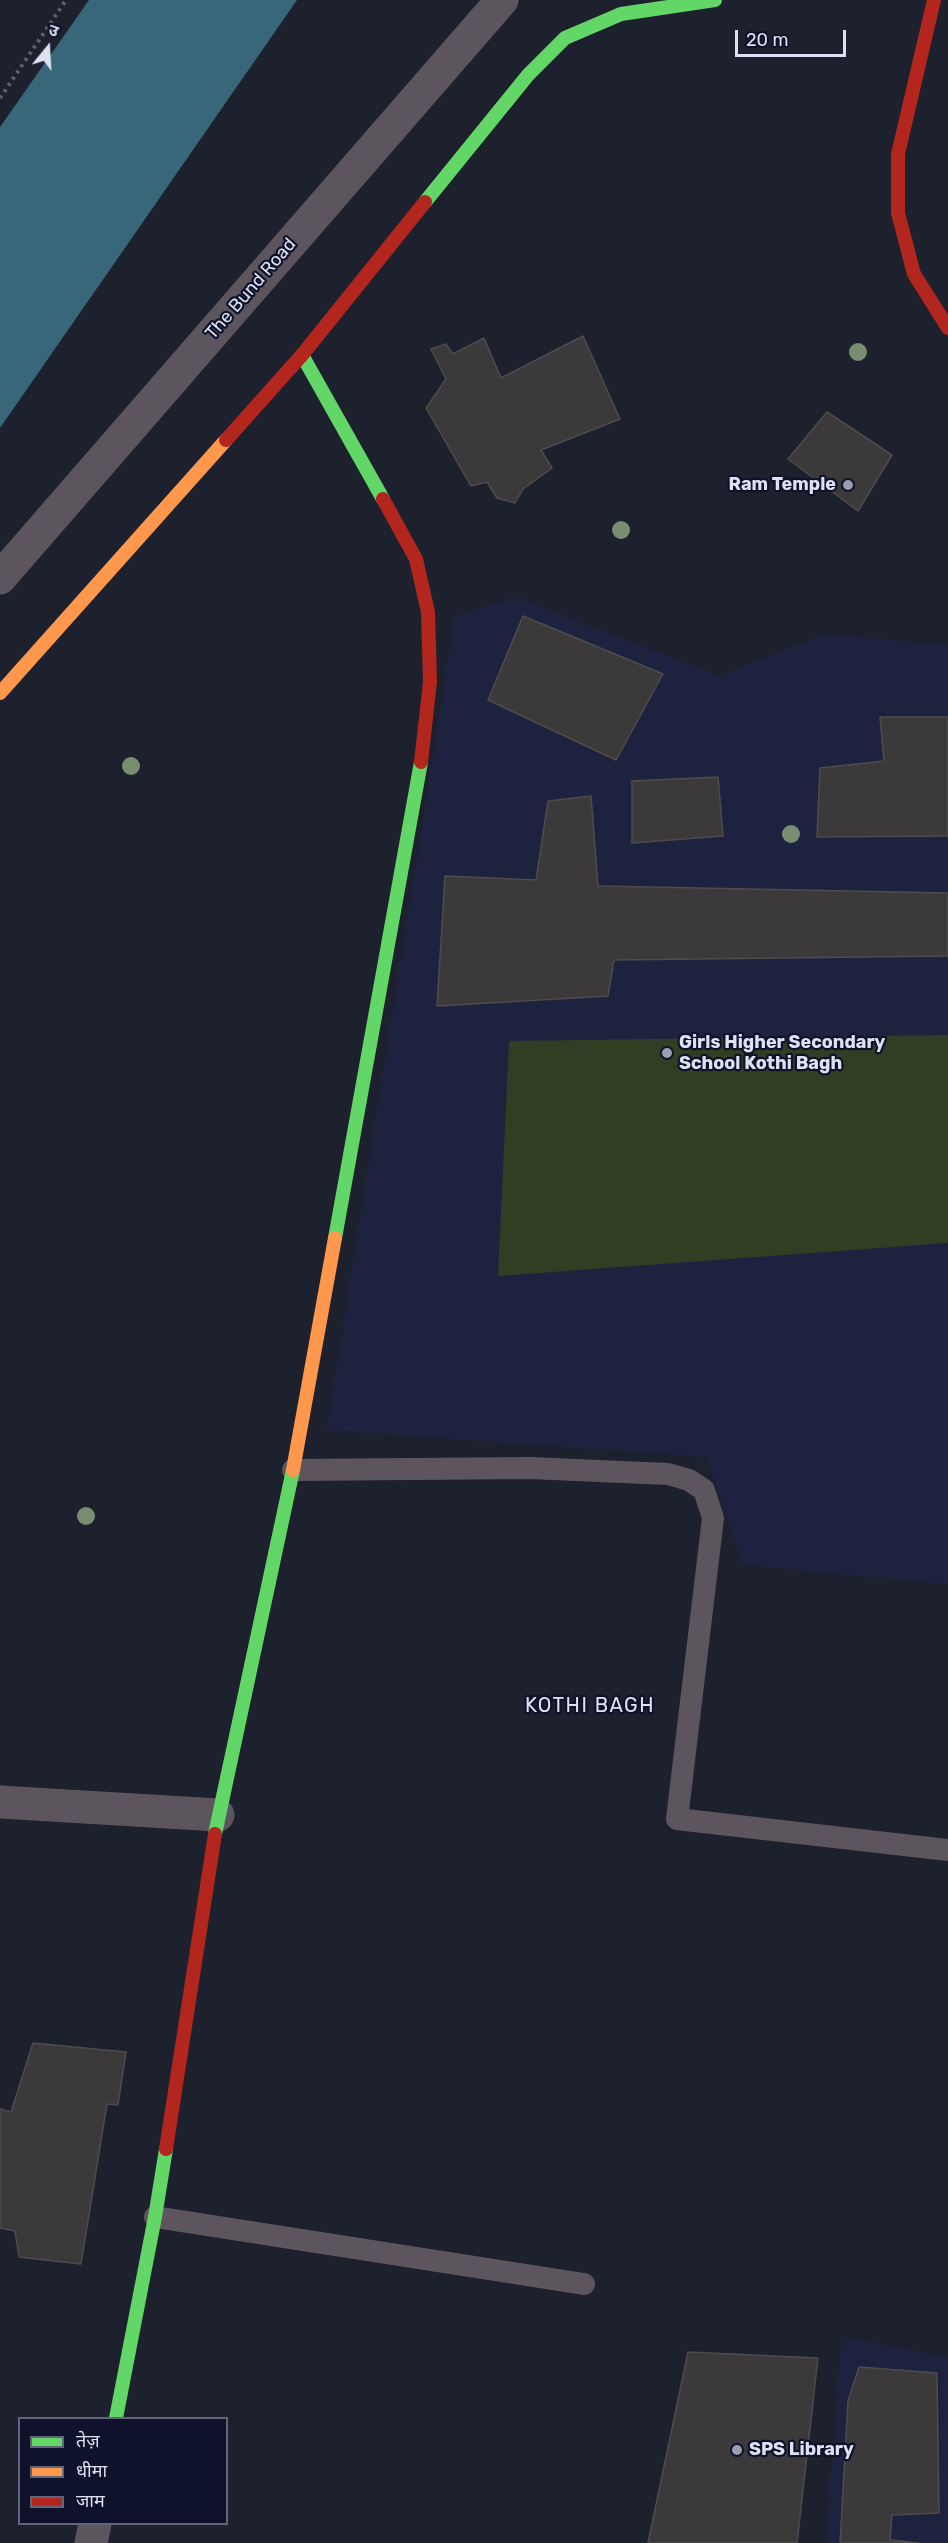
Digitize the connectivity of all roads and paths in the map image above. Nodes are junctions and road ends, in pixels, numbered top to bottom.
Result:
1 (66, 0) edge
2 (501, 0) edge
3 (715, 0) edge
4 (934, 0) edge
5 (0, 98) edge
6 (948, 328) edge
7 (302, 355) junction
8 (0, 578) edge
9 (0, 693) edge
10 (293, 1470) junction
11 (0, 1802) edge
12 (218, 1815) junction
13 (948, 1850) edge
14 (155, 2217) junction
15 (584, 2284) dead end
16 (116, 2417) edge
17 (95, 2525) edge
18 (91, 2543) edge

1 - 5 path
2 - 8 street, The Bund Road
3 - 7 street
4 - 6 street
7 - 9 street
7 - 10 street
10 - 12 street
10 - 13 lane
11 - 12 street
12 - 14 street
14 - 15 lane
14 - 16 street
17 - 18 street

